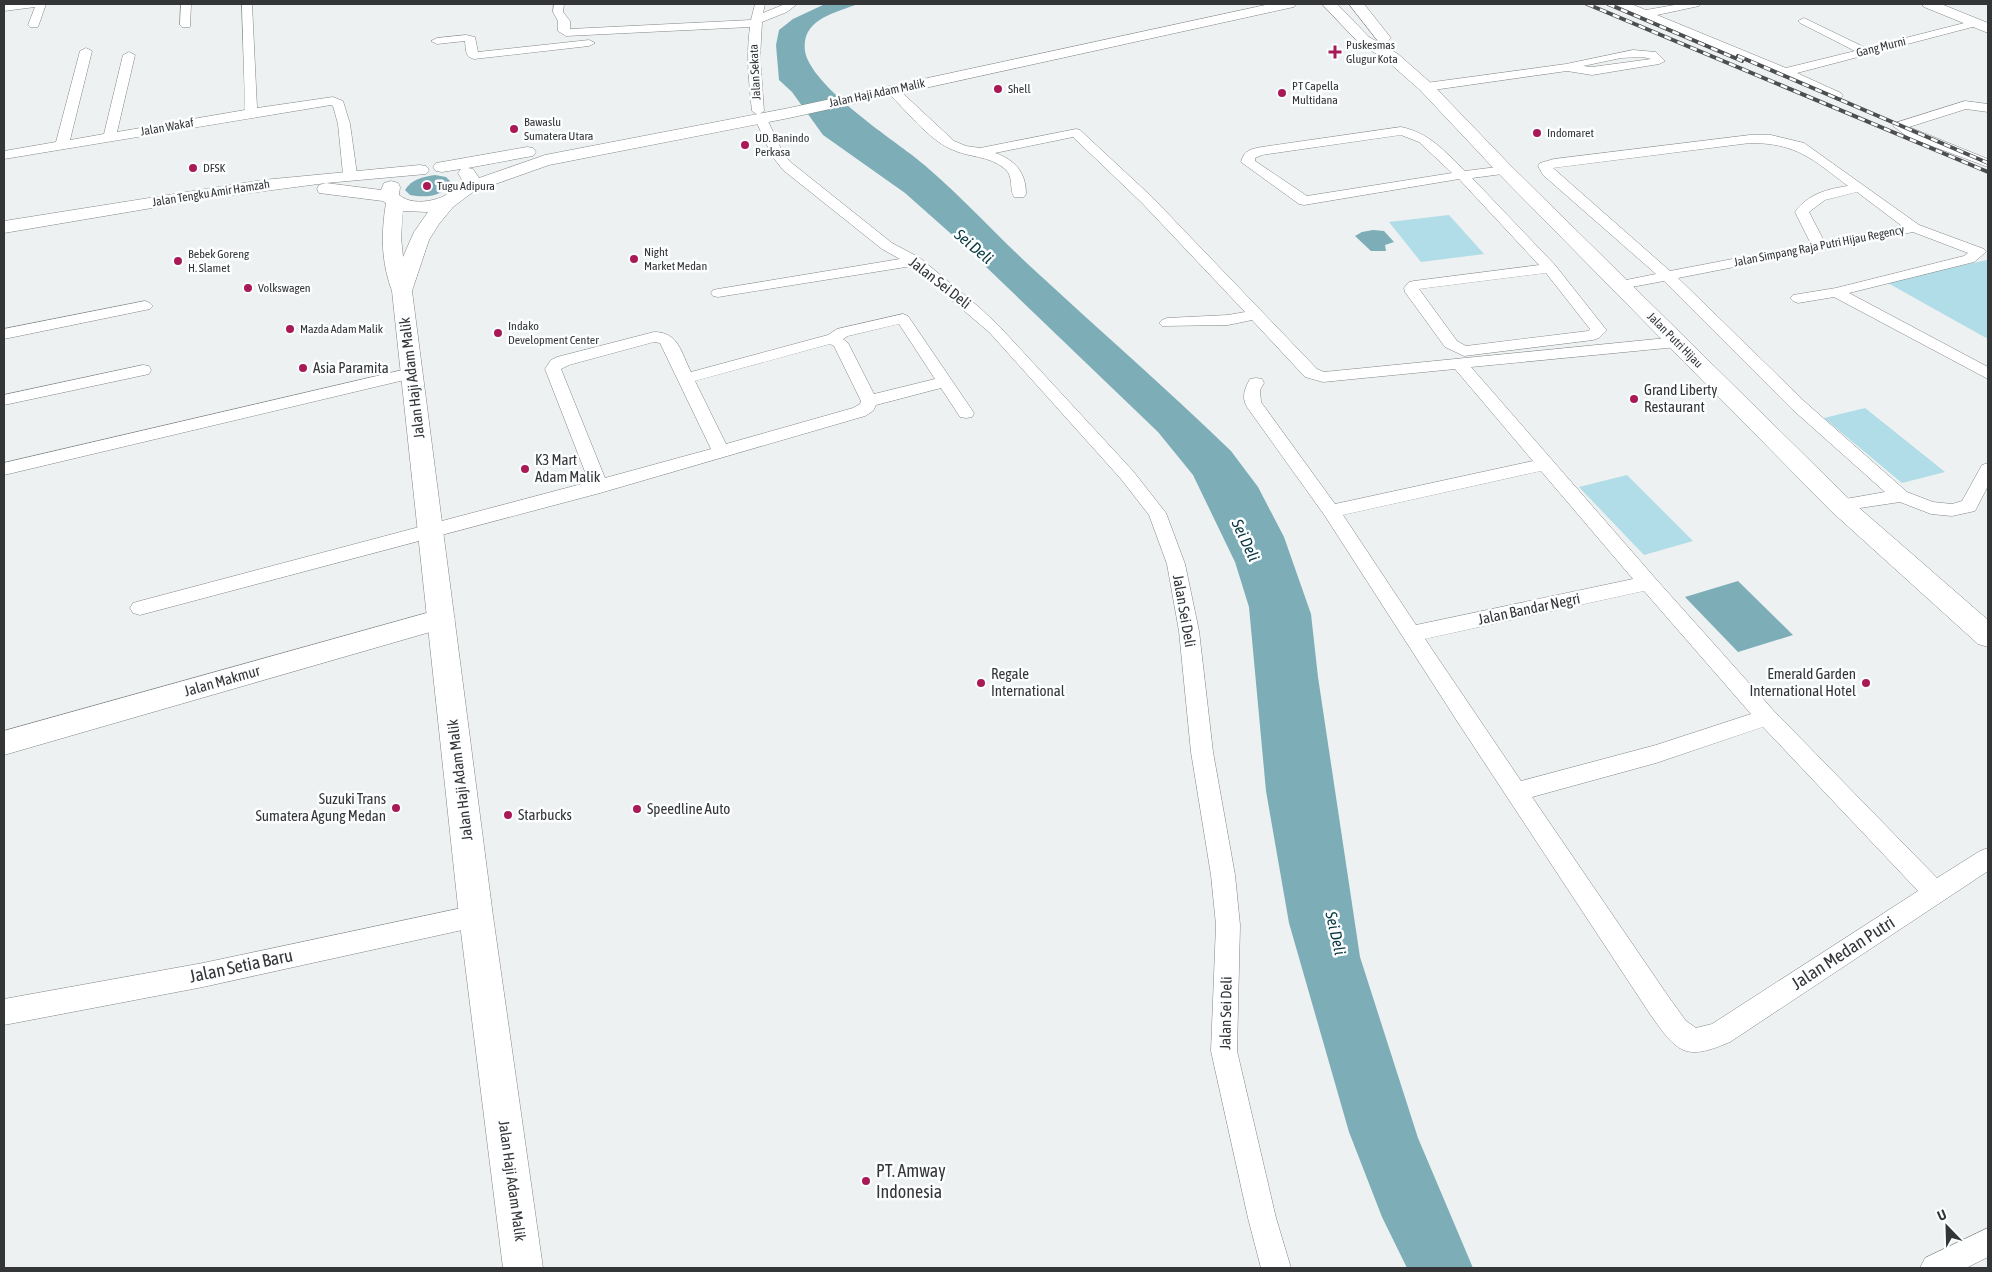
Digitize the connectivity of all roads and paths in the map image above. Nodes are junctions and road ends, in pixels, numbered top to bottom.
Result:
1 (34, 4) edge
2 (41, 4) edge
3 (186, 4) edge
4 (247, 4) edge
5 (559, 4) edge
6 (760, 4) edge
7 (792, 4) edge
8 (1255, 4) edge
9 (1289, 4) edge
10 (1329, 4) edge
11 (1356, 4) edge
12 (1622, 4) edge
13 (1695, 4) edge
14 (1929, 4) edge
15 (7, 8) edge
16 (1645, 14) junction
17 (4, 20) edge
18 (755, 21) junction
19 (1804, 21) dead end
20 (34, 25) dead end
21 (186, 25) dead end
22 (1982, 26) edge
23 (616, 29) junction
24 (437, 41) dead end
25 (86, 51) dead end
26 (1864, 51) junction
27 (129, 54) dead end
28 (1392, 57) junction
29 (1567, 67) junction
30 (1786, 72) junction
31 (1426, 87) junction
32 (892, 90) junction
33 (857, 94) junction
34 (1837, 96) dead end
35 (1988, 108) edge
36 (251, 113) junction
37 (759, 115) junction
38 (109, 138) junction
39 (62, 145) junction
40 (980, 152) junction
41 (4, 155) edge
42 (1988, 163) edge
43 (442, 167) junction
44 (420, 170) junction
45 (1505, 170) junction
46 (350, 174) junction
47 (1462, 175) junction
48 (468, 188) junction
49 (1858, 188) junction
50 (1019, 194) dead end
51 (392, 199) junction
52 (446, 202) junction
53 (4, 227) edge
54 (1914, 228) junction
55 (4, 238) edge
56 (1819, 246) junction
57 (1984, 255) edge
58 (915, 261) junction
59 (1550, 268) junction
60 (1667, 276) junction
61 (1620, 285) junction
62 (402, 291) junction
63 (1836, 292) junction
64 (718, 293) dead end
65 (1798, 298) dead end
66 (146, 306) dead end
67 (1257, 315) junction
68 (1167, 323) dead end
69 (4, 334) edge
70 (832, 339) junction
71 (1676, 342) junction
72 (1460, 365) junction
73 (143, 370) dead end
74 (412, 372) junction
75 (1988, 374) edge
76 (685, 379) junction
77 (946, 382) junction
78 (1256, 383) dead end
79 (4, 400) edge
80 (869, 401) junction
81 (966, 413) dead end
82 (721, 452) junction
83 (1546, 464) junction
84 (4, 470) edge
85 (1988, 470) edge
86 (600, 487) junction
87 (1901, 496) junction
88 (1840, 505) junction
89 (1330, 511) junction
90 (431, 533) junction
91 (1648, 583) junction
92 (140, 608) dead end
93 (441, 619) junction
94 (1411, 634) junction
95 (1988, 636) edge
96 (1767, 717) junction
97 (4, 743) edge
98 (1517, 792) junction
99 (1988, 858) edge
100 (1936, 893) junction
101 (476, 916) junction
102 (4, 1012) edge
103 (1988, 1242) edge
104 (523, 1268) edge
105 (1276, 1268) edge
106 (1935, 1268) edge

1 - 15 street
2 - 20 street
3 - 21 street
4 - 36 street
5 - 23 street
6 - 18 street, Jalan Sekata
7 - 18 street
8 - 33 main road, Jalan Haji Adam Malik
9 - 32 main road, Jalan Haji Adam Malik
10 - 28 main road, Jalan Putri Hijau
11 - 28 main road, Jalan Putri Hijau
12 - 16 street
13 - 16 street
14 - 22 main road
15 - 17 street
16 - 30 street
18 - 23 street
18 - 37 street, Jalan Sekata
19 - 26 street
22 - 26 street, Gang Murni
23 - 24 street
25 - 39 street
26 - 30 street, Gang Murni
27 - 38 street
28 - 31 main road, Jalan Putri Hijau
29 - 29 street
29 - 31 street
30 - 34 street
31 - 45 main road, Jalan Putri Hijau
32 - 33 main road, Jalan Haji Adam Malik
32 - 40 street
33 - 37 main road, Jalan Haji Adam Malik
35 - 42 street
36 - 38 street, Jalan Wakaf
36 - 46 street, Jalan Wakaf
37 - 43 main road, Jalan Haji Adam Malik
37 - 48 main road, Jalan Haji Adam Malik
37 - 58 street, Jalan Sei Deli
38 - 39 street, Jalan Wakaf
39 - 41 street, Jalan Wakaf
40 - 50 street
40 - 67 street
43 - 44 main road, Jalan Haji Adam Malik
43 - 48 main road
44 - 46 main road, Jalan Tengku Amir Hamzah
44 - 51 main road
45 - 47 street
45 - 61 main road, Jalan Putri Hijau
46 - 53 main road, Jalan Tengku Amir Hamzah
47 - 47 street
47 - 59 street
48 - 52 main road, Jalan Haji Adam Malik
49 - 54 street
49 - 56 street
49 - 60 street
51 - 52 main road, Jalan Tengku Amir Hamzah
51 - 55 main road, Jalan Tengku Amir Hamzah
51 - 62 main road, Jalan Haji Adam Malik
52 - 62 main road, Jalan Haji Adam Malik
54 - 56 street, Jalan Simpang Raja Putri Hijau Regency
54 - 57 street, Jalan Simpang Raja Putri Hijau Regency
56 - 60 street, Jalan Simpang Raja Putri Hijau Regency
57 - 63 street, Jalan Simpang Raja Putri Hijau Regency
58 - 64 street
58 - 105 street, Jalan Sei Deli
59 - 59 street
60 - 61 street, Jalan Simpang Raja Putri Hijau Regency
60 - 87 street
61 - 71 main road, Jalan Putri Hijau
62 - 74 main road, Jalan Haji Adam Malik
63 - 65 street, Jalan Simpang Raja Putri Hijau Regency
63 - 75 street
66 - 69 street
67 - 68 street
67 - 72 street
70 - 76 street
70 - 77 street
70 - 80 street
71 - 72 street
71 - 88 main road, Jalan Putri Hijau
72 - 83 street
73 - 79 street
74 - 84 street
74 - 90 main road, Jalan Haji Adam Malik
76 - 82 street
76 - 86 street
77 - 80 street
77 - 81 street
78 - 89 street
80 - 82 street
82 - 86 street
83 - 89 street
83 - 91 street
85 - 87 street
86 - 90 street
87 - 88 street
88 - 95 main road, Jalan Putri Hijau
89 - 94 street
90 - 92 street
90 - 93 main road, Jalan Haji Adam Malik
91 - 94 street, Jalan Bandar Negri
91 - 96 street
93 - 97 main road, Jalan Makmur
93 - 101 main road, Jalan Haji Adam Malik
94 - 98 street
96 - 98 street
96 - 100 street
98 - 100 street, Jalan Medan Putri
99 - 100 street, Jalan Medan Putri
101 - 102 street, Jalan Setia Baru
101 - 104 main road, Jalan Haji Adam Malik
103 - 106 street

